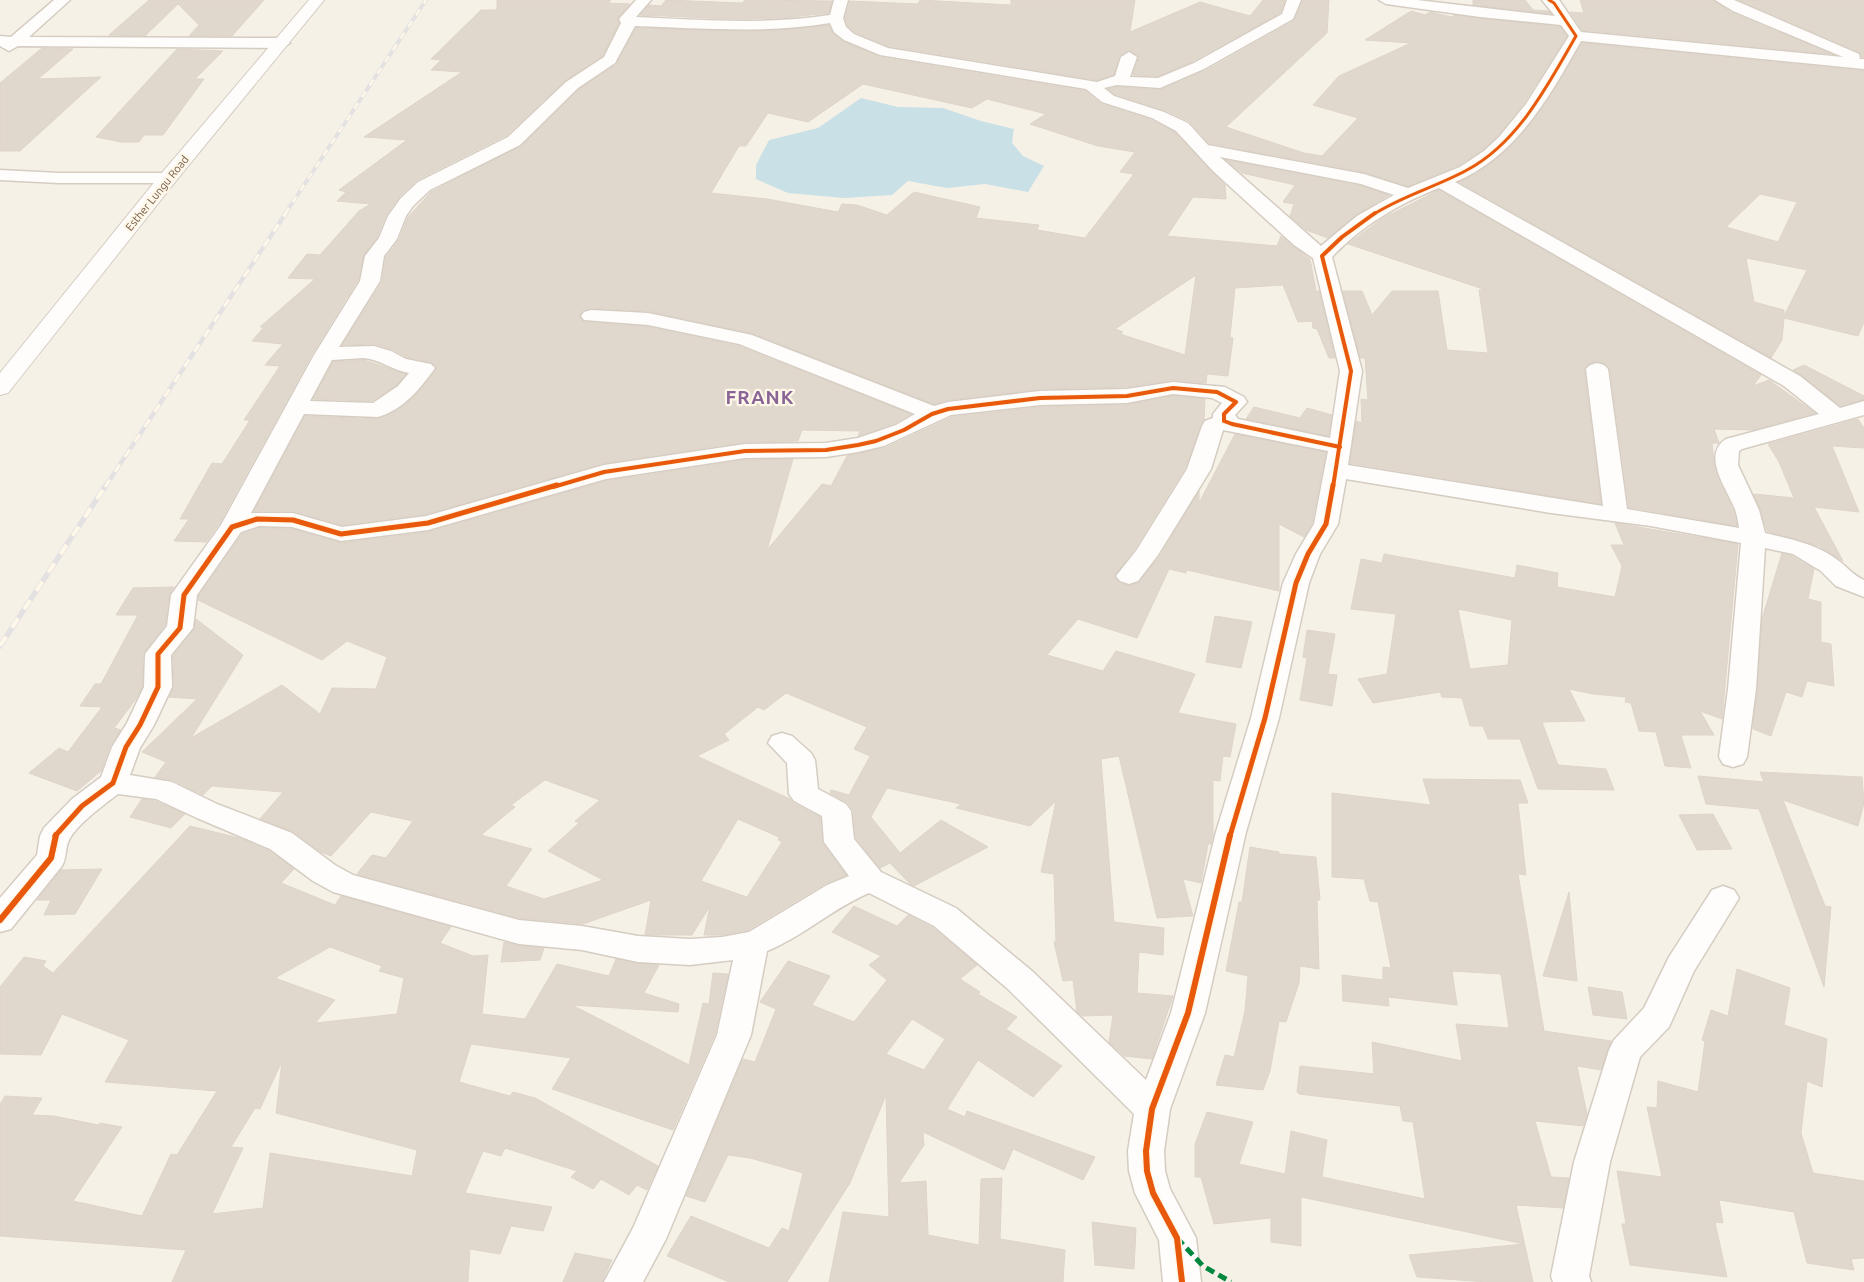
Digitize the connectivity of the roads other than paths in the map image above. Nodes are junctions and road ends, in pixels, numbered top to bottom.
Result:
1 (63, 0) edge
2 (317, 0) edge
3 (644, 0) edge
4 (841, 0) edge
5 (1294, 0) edge
6 (1386, 0) edge
7 (1550, 0) edge
8 (1722, 0) edge
9 (836, 18) junction
10 (629, 23) junction
11 (1571, 28) junction
12 (8, 41) edge
13 (282, 43) junction
14 (0, 54) edge
15 (1129, 57) dead end
16 (1864, 63) edge
17 (1119, 81) junction
18 (1091, 85) junction
19 (1202, 149) junction
20 (0, 175) edge
21 (168, 178) junction
22 (1440, 181) junction
23 (1410, 194) junction
24 (1322, 256) junction
25 (591, 316) dead end
26 (324, 355) junction
27 (1597, 370) dead end
28 (0, 388) edge
29 (295, 407) junction
30 (1864, 408) edge
31 (932, 414) junction
32 (1836, 416) junction
33 (1224, 421) junction
34 (1338, 459) junction
35 (1616, 514) junction
36 (232, 527) junction
37 (1754, 538) junction
38 (1128, 576) dead end
39 (1864, 589) edge
40 (782, 743) dead end
41 (1733, 757) dead end
42 (113, 783) junction
43 (870, 880) junction
44 (1723, 898) dead end
45 (0, 920) edge
46 (753, 944) junction
47 (1152, 1109) junction
48 (623, 1282) edge
49 (1182, 1282) edge
50 (1572, 1282) edge

1 - 12 street
2 - 13 street, Esther Lungu Road
3 - 10 street
4 - 9 street
5 - 17 street
6 - 11 street
7 - 11 street
8 - 16 street
9 - 10 street
9 - 18 street
10 - 26 street
11 - 16 street
11 - 22 street
12 - 13 street
12 - 14 street
13 - 21 street, Esther Lungu Road
15 - 17 street
17 - 18 street
18 - 19 street
19 - 23 street
19 - 24 street
20 - 21 street
21 - 28 street, Esther Lungu Road
22 - 23 street
22 - 32 street
23 - 24 street
24 - 34 street
25 - 31 street
26 - 29 street
26 - 29 street
27 - 35 street
29 - 36 street
30 - 32 street
31 - 33 street
31 - 36 street
32 - 37 street
33 - 34 street
33 - 38 street
34 - 35 street
34 - 47 street
35 - 37 street
36 - 42 street
37 - 39 street
37 - 41 street
40 - 43 street
42 - 45 street
42 - 46 street
43 - 46 street
43 - 47 street
44 - 50 street
46 - 48 street
47 - 49 street

